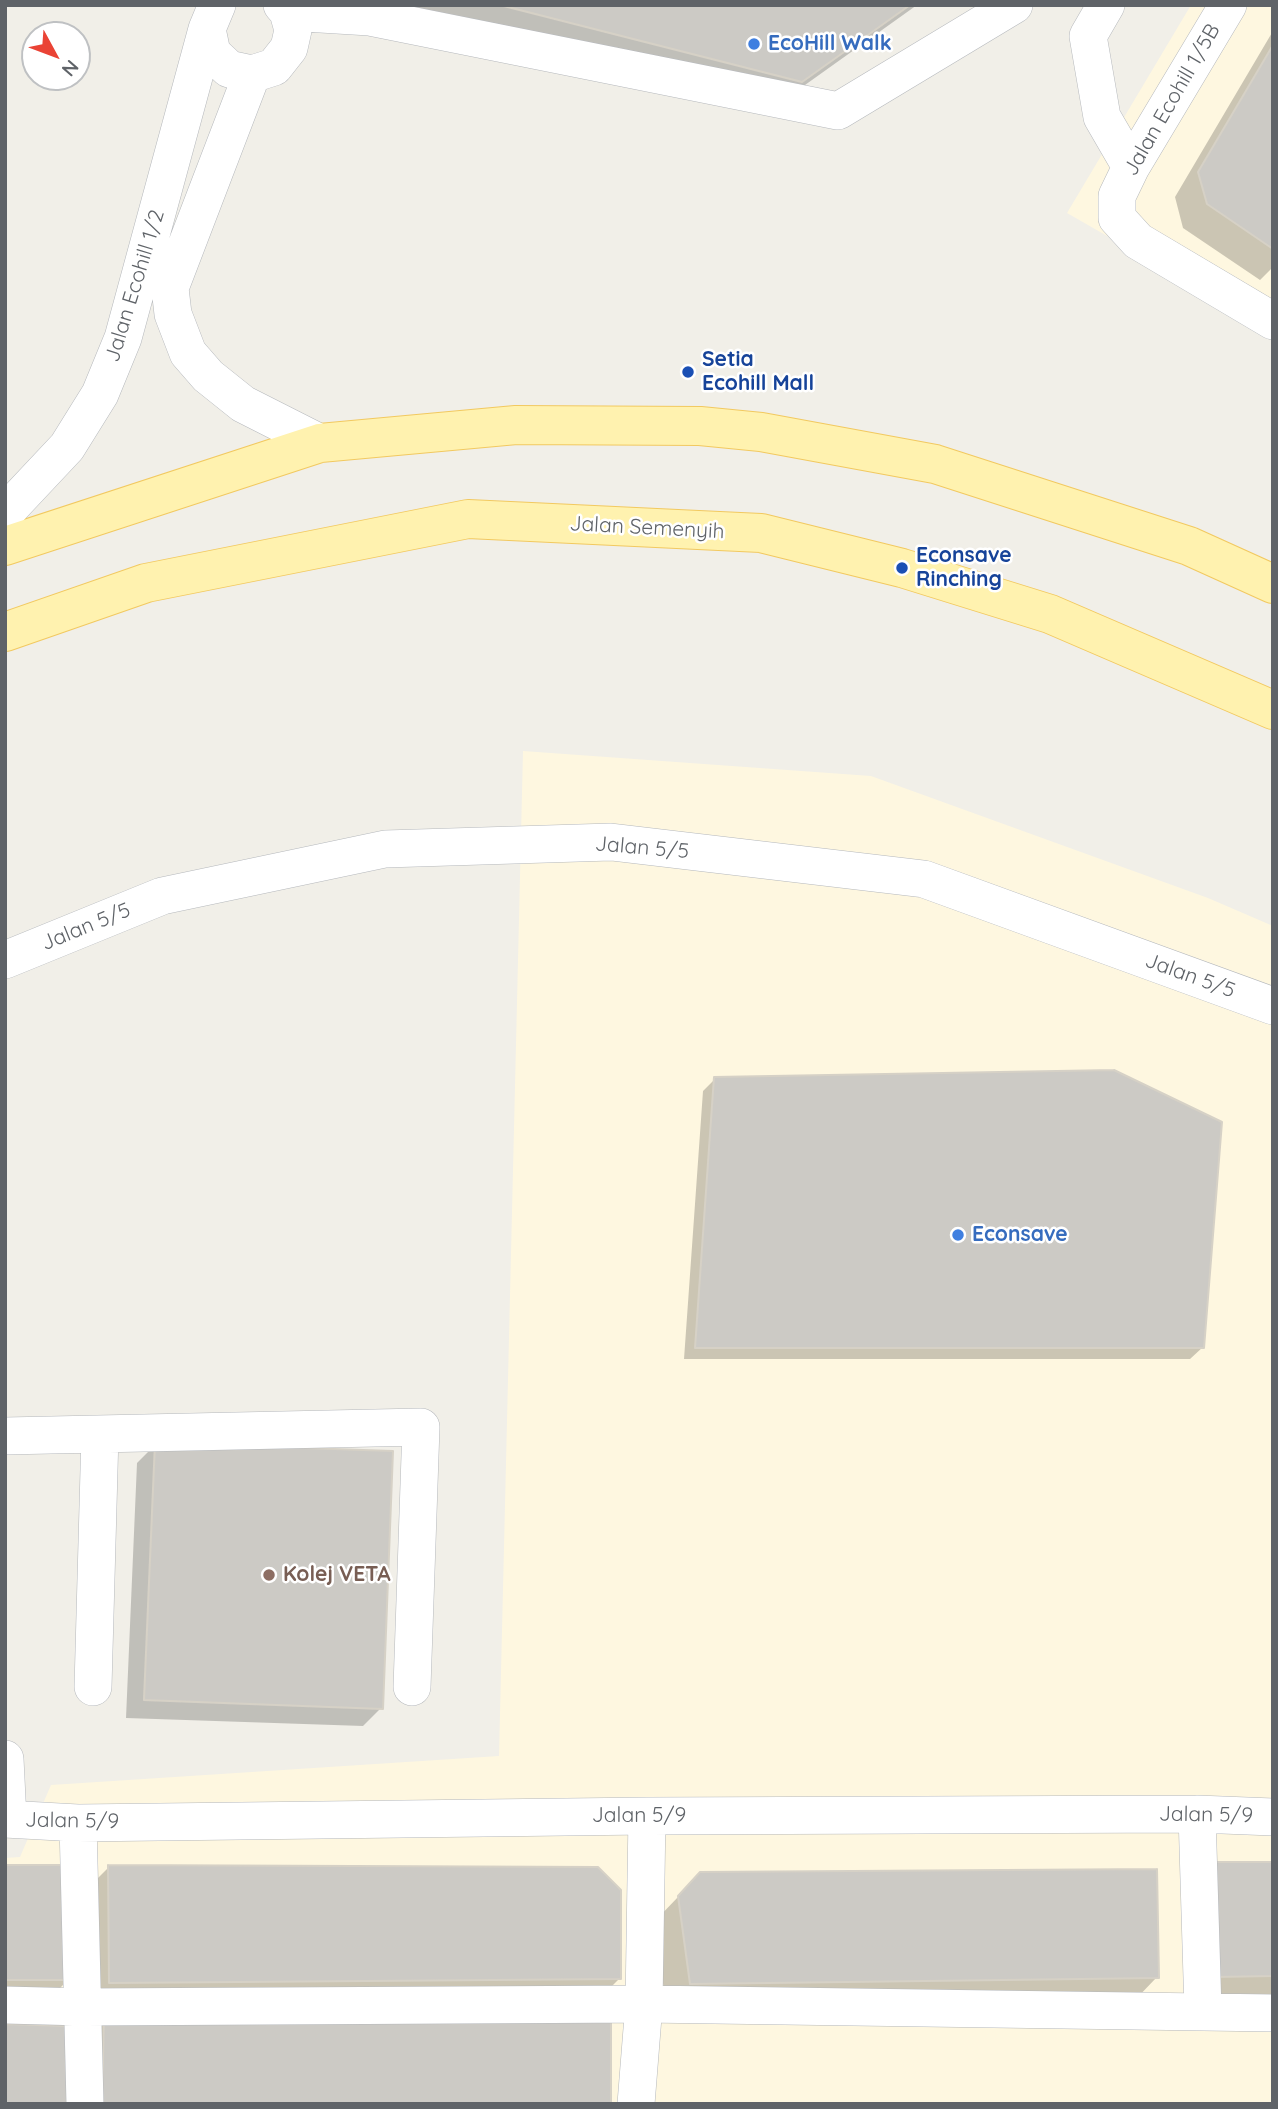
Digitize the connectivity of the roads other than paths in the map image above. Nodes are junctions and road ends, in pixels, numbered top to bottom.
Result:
1 (1014, 5) edge
2 (1106, 5) edge
3 (1228, 5) edge
4 (285, 8) edge
5 (371, 11) edge
6 (214, 12) edge
7 (252, 74) junction
8 (1130, 167) junction
9 (1273, 321) edge
10 (320, 443) junction
11 (5, 513) edge
12 (5, 546) edge
13 (1273, 584) edge
14 (5, 632) edge
15 (1273, 710) edge
16 (5, 960) edge
17 (1273, 1006) edge
18 (100, 1434) junction
19 (5, 1436) edge
20 (93, 1687) dead end
21 (412, 1687) dead end
22 (5, 1759) edge
23 (1197, 1814) junction
24 (648, 1816) junction
25 (1273, 1817) edge
26 (7, 1819) edge
27 (78, 1823) junction
28 (644, 2004) junction
29 (5, 2005) edge
30 (83, 2007) junction
31 (1203, 2011) junction
32 (1273, 2013) edge
33 (85, 2104) edge
34 (636, 2104) edge

1 - 5 street
2 - 8 street
3 - 8 street, Jalan Ecohill 1/5B
4 - 5 street
4 - 7 street
6 - 7 street, Jalan Ecohill 1/2
6 - 11 street, Jalan Ecohill 1/2
7 - 10 street, Jalan Ecohill 1/2
8 - 9 street, Jalan Ecohill 1/5B
10 - 12 main road
10 - 13 main road
14 - 15 main road, Jalan Semenyih
16 - 17 street, Jalan 5/5
18 - 19 street
18 - 20 street
18 - 21 street
22 - 26 street
23 - 24 street, Jalan 5/9
23 - 25 street, Jalan 5/9
23 - 31 street
24 - 27 street, Jalan 5/9
24 - 28 street
26 - 27 street, Jalan 5/9
27 - 30 street
28 - 30 street
28 - 31 street
28 - 34 street
29 - 30 street
30 - 33 street
31 - 32 street

